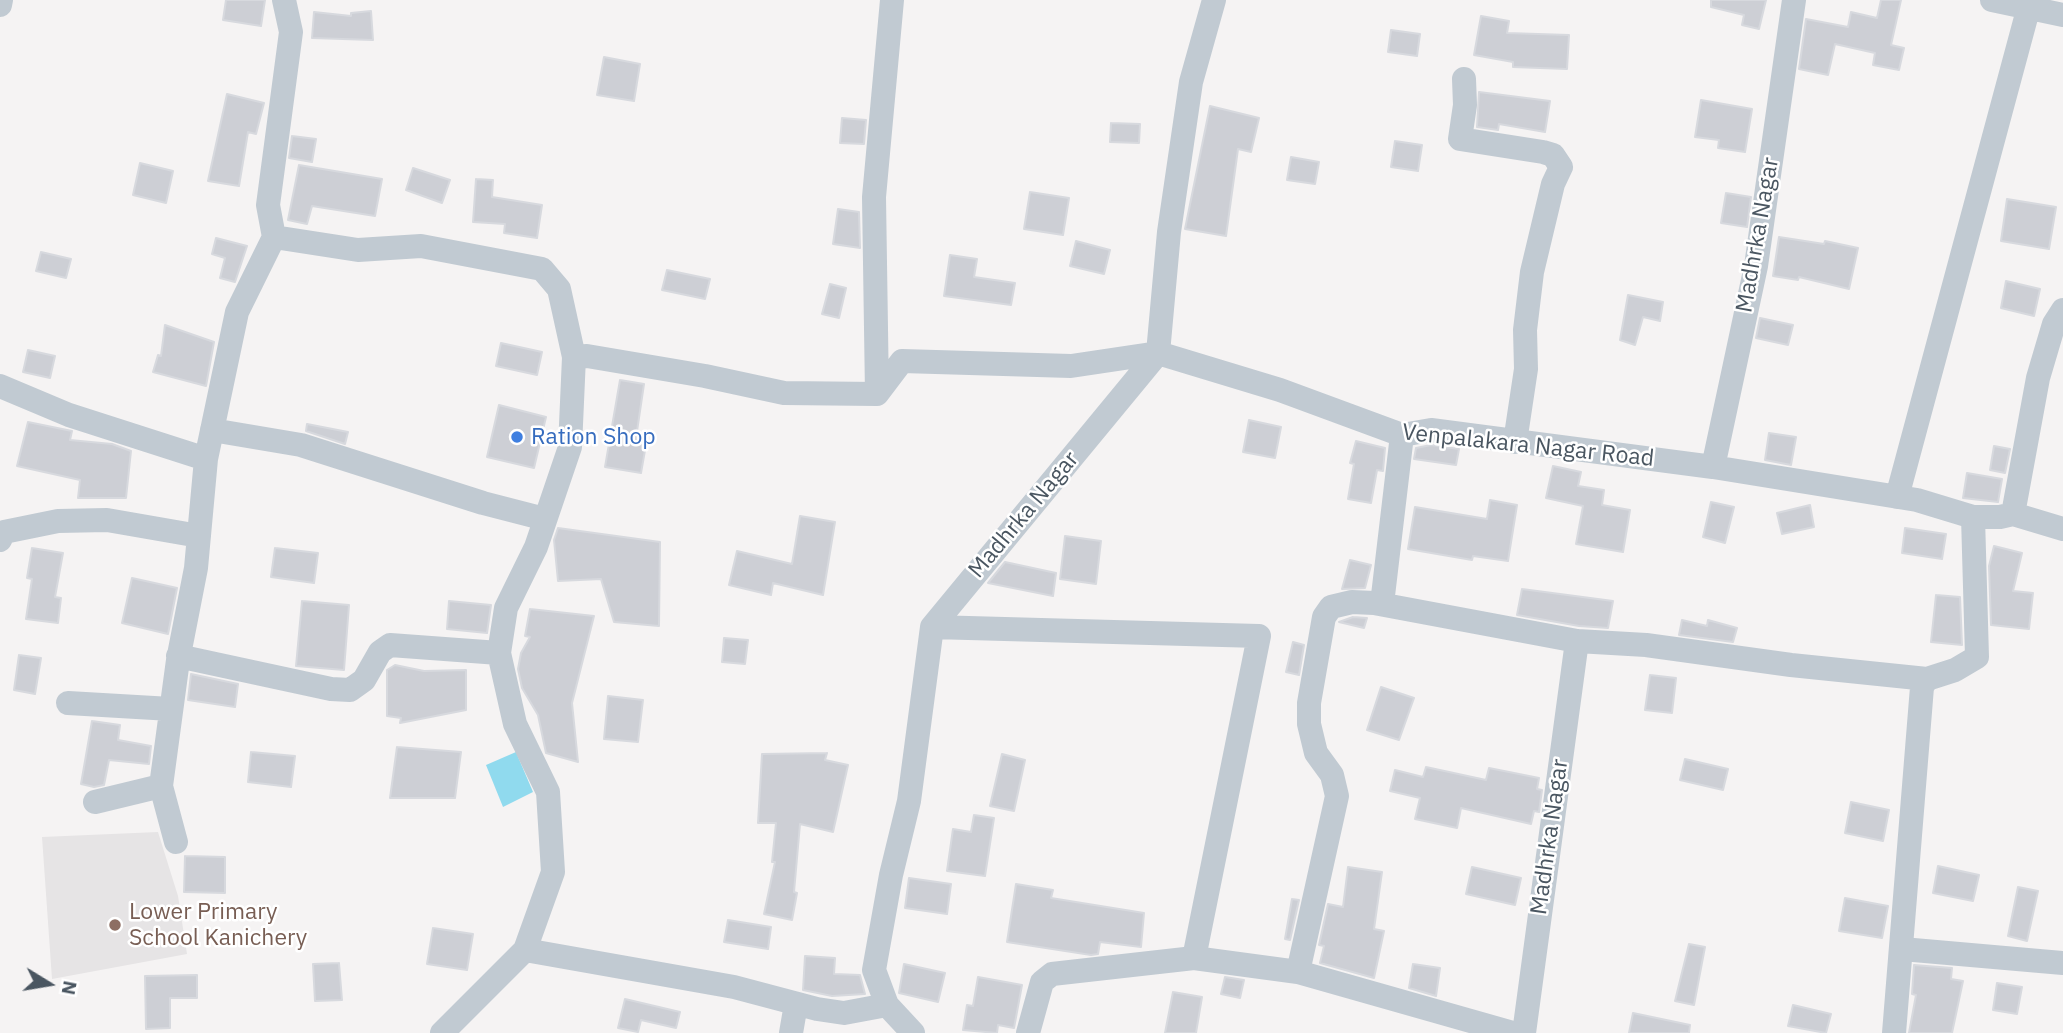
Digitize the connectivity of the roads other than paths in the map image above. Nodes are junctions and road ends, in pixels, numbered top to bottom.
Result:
1 (284, 0) edge
2 (892, 0) edge
3 (1214, 0) edge
4 (1794, 0) edge
5 (1992, 0) edge
6 (2028, 10) junction
7 (2063, 15) edge
8 (1464, 79) dead end
9 (274, 237) junction
10 (2063, 310) edge
11 (1158, 353) junction
12 (575, 362) junction
13 (0, 386) edge
14 (877, 394) junction
15 (212, 430) junction
16 (1402, 435) junction
17 (1515, 442) junction
18 (206, 458) junction
19 (1713, 467) junction
20 (1897, 497) junction
21 (2012, 513) junction
22 (1973, 517) junction
23 (545, 519) junction
24 (2063, 529) edge
25 (199, 536) junction
26 (0, 540) edge
27 (1382, 604) junction
28 (932, 627) junction
29 (1577, 641) junction
30 (499, 653) junction
31 (178, 658) junction
32 (1927, 679) junction
33 (68, 703) dead end
34 (171, 709) junction
35 (161, 786) junction
36 (95, 802) dead end
37 (176, 842) dead end
38 (1902, 949) junction
39 (526, 950) junction
40 (1194, 958) junction
41 (2063, 963) edge
42 (1298, 972) junction
43 (796, 1004) junction
44 (887, 1005) junction
45 (442, 1033) edge
46 (791, 1033) edge
47 (913, 1033) edge
48 (1028, 1033) edge
49 (1513, 1033) edge
50 (1524, 1033) edge
51 (1894, 1033) edge

1 - 9 street
2 - 14 street
3 - 11 street
4 - 19 street, Madhrka Nagar
5 - 6 street
6 - 7 street
6 - 20 street
8 - 17 street
9 - 12 street
9 - 15 street
10 - 21 street
11 - 14 street, Venpalakara Nagar Road
11 - 16 street, Venpalakara Nagar Road
11 - 28 street, Madhrka Nagar
12 - 14 street
12 - 23 street
13 - 18 street
15 - 18 street
15 - 23 street
16 - 17 street, Venpalakara Nagar Road
16 - 27 street
17 - 19 street, Venpalakara Nagar Road
18 - 25 street
19 - 20 street, Venpalakara Nagar Road
20 - 22 street, Venpalakara Nagar Road
21 - 22 street
21 - 24 street
22 - 32 street
23 - 30 street
25 - 26 street
25 - 31 street
27 - 29 street
27 - 42 street
28 - 40 street
28 - 44 street
29 - 32 street
29 - 50 street, Madhrka Nagar
30 - 31 street
30 - 39 street
31 - 34 street
32 - 38 street
33 - 34 street
34 - 35 street
35 - 36 street
35 - 37 street
38 - 41 street
38 - 51 street
39 - 43 street
39 - 45 street
40 - 42 street
40 - 48 street
42 - 49 street
43 - 44 street
43 - 46 street
44 - 47 street

